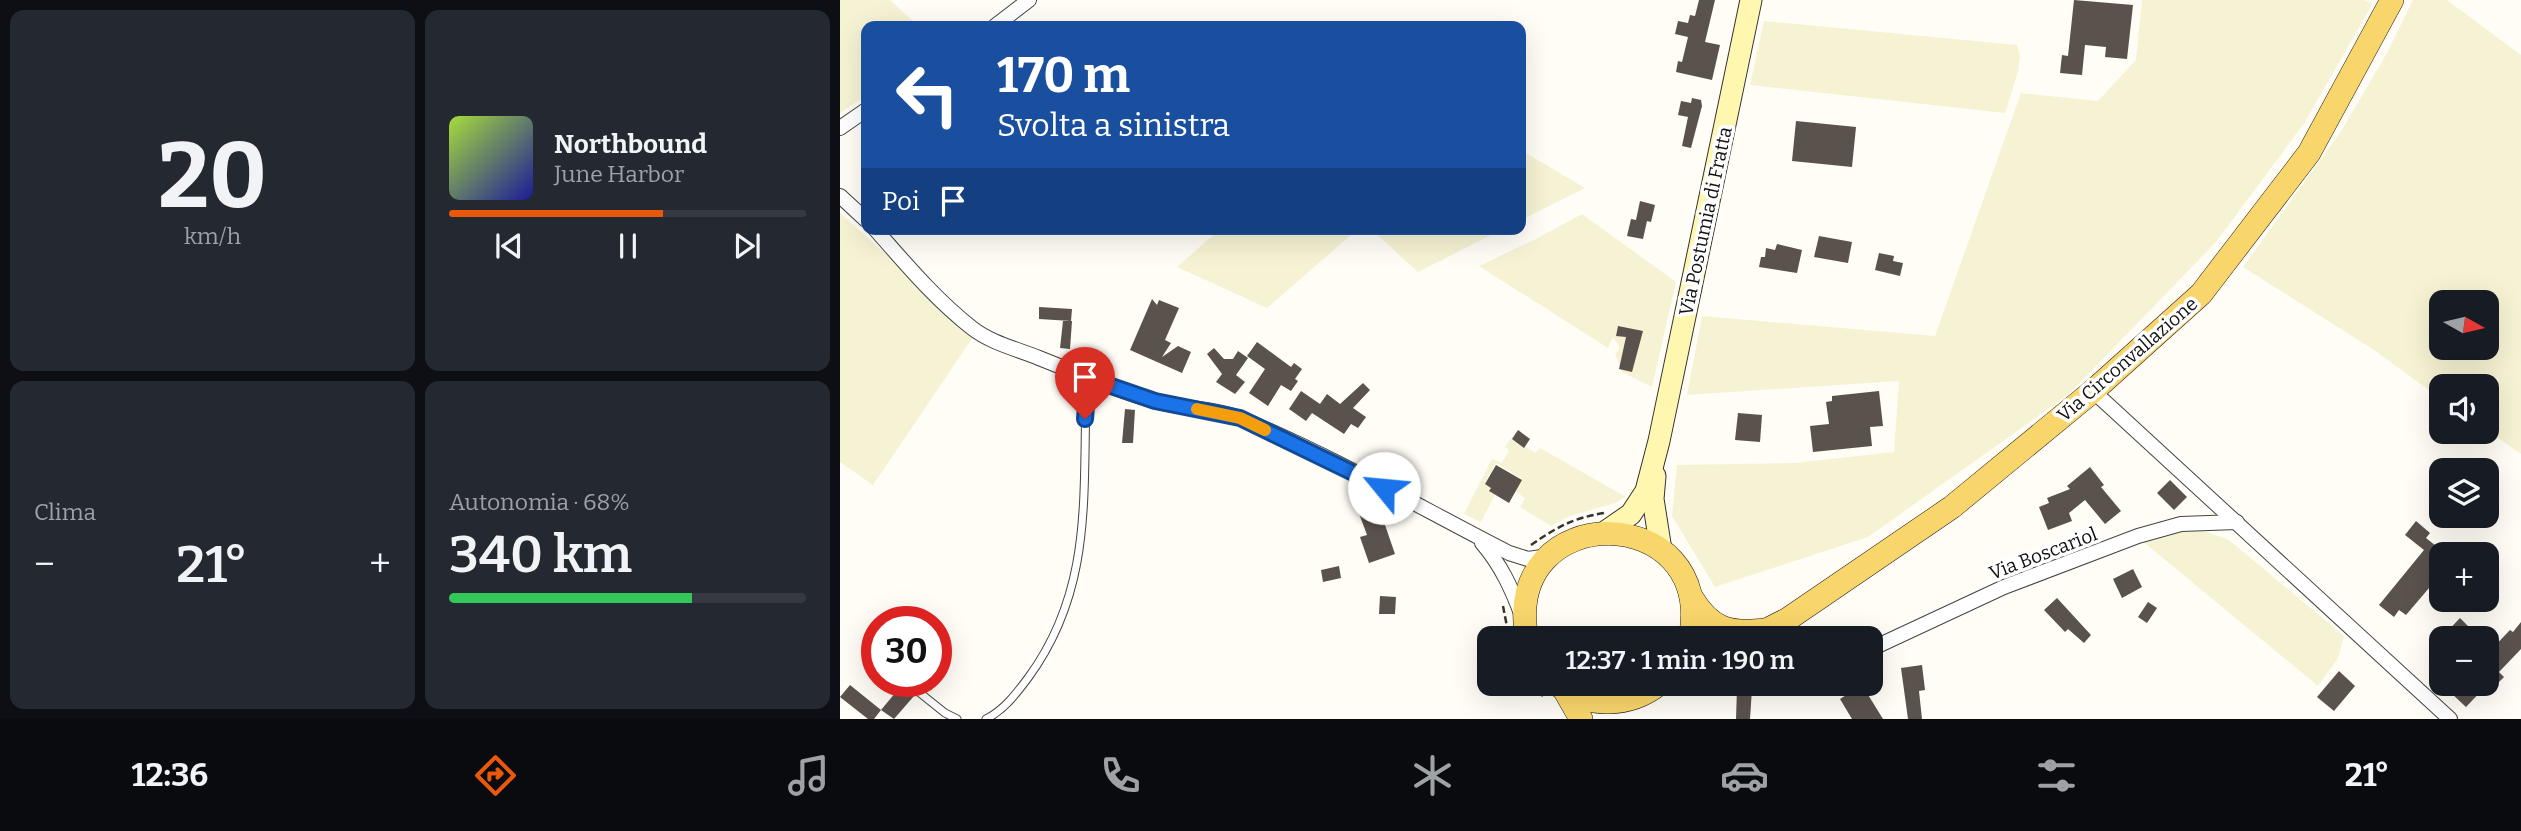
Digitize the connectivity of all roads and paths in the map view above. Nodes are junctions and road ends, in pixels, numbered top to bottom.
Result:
1 (1029, 0) edge
2 (1751, 0) edge
3 (2392, 0) edge
4 (1002, 21) edge
5 (861, 113) edge
6 (840, 128) edge
7 (840, 196) edge
8 (861, 215) edge
9 (881, 235) edge
10 (1088, 378) junction
11 (2093, 391) junction
12 (1658, 441) junction
13 (1608, 521) junction
14 (2237, 522) junction
15 (1476, 536) junction
16 (1523, 547) dead end
17 (1661, 550) junction
18 (1549, 556) junction
19 (1691, 597) junction
20 (1524, 626) edge
21 (1525, 626) edge
22 (1692, 626) edge
23 (1718, 626) edge
24 (1771, 626) edge
25 (1883, 643) edge
26 (1566, 696) edge
27 (1581, 696) edge
28 (1642, 696) edge
29 (924, 697) edge
30 (1619, 710) edge
31 (957, 719) edge
32 (986, 719) edge
33 (1581, 719) edge
34 (2450, 719) edge

1 - 4 street
2 - 12 main road, Via Postumia di Fratta
3 - 11 main road, Via Circonvallazione
5 - 6 street
7 - 8 street
9 - 10 street
10 - 15 street
10 - 32 lane
11 - 14 street
11 - 24 main road, Via Circonvallazione
12 - 13 main road, Via Postumia di Fratta
12 - 17 main road, Via Postumia di Fratta
13 - 16 path
13 - 17 main road
13 - 18 main road
14 - 25 street, Via Boscariol
14 - 34 street
15 - 18 street
15 - 20 street
17 - 19 main road, Via Circonvallazione
18 - 21 main road
19 - 22 main road
19 - 23 main road, Via Circonvallazione
26 - 33 main road
27 - 30 main road
28 - 30 main road
29 - 31 lane

